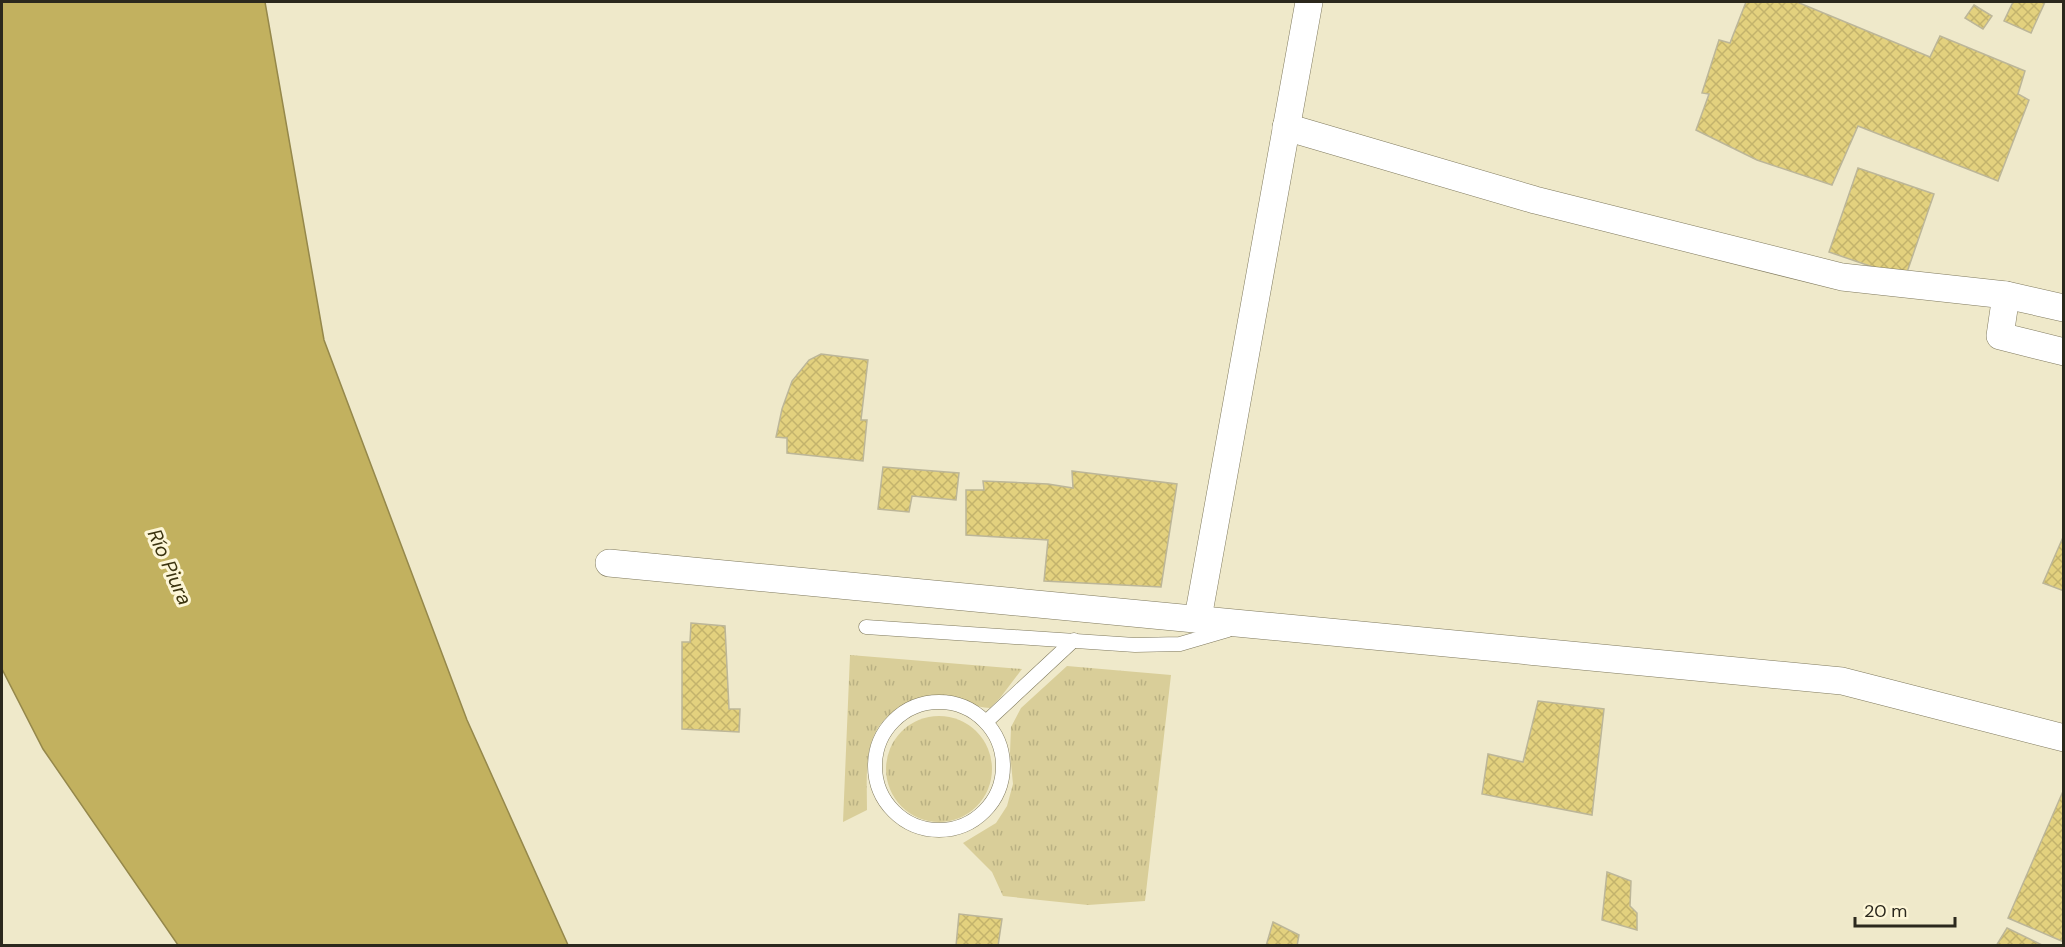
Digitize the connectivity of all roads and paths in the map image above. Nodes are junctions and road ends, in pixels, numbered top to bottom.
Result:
1 (1309, 2) edge
2 (1286, 127) junction
3 (2006, 295) junction
4 (2064, 308) edge
5 (2064, 352) edge
6 (609, 563) dead end
7 (1198, 618) junction
8 (1247, 624) junction
9 (866, 627) dead end
10 (1074, 640) junction
11 (986, 723) junction
12 (2064, 738) edge

1 - 2 street
2 - 3 street
2 - 7 street
3 - 4 street
3 - 5 street
6 - 7 street
7 - 8 street
8 - 10 lane
8 - 12 street
9 - 10 lane
10 - 11 lane
11 - 11 lane

